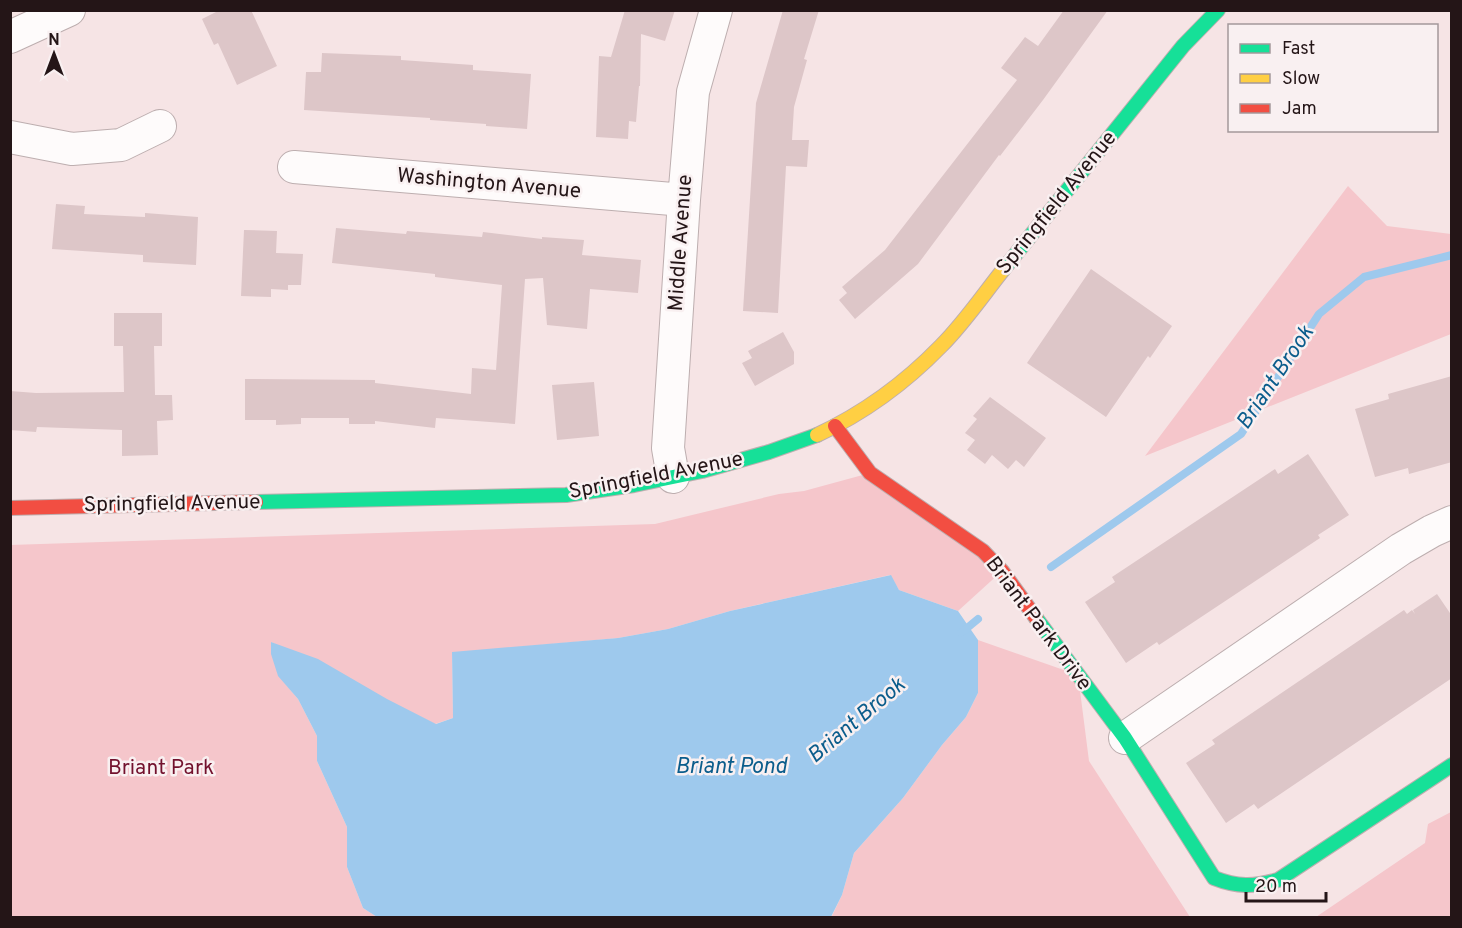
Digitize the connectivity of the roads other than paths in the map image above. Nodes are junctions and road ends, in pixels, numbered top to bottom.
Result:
1 (69, 10) edge
2 (716, 10) edge
3 (1218, 10) edge
4 (10, 37) edge
5 (160, 126) dead end
6 (10, 137) edge
7 (294, 167) dead end
8 (684, 200) junction
9 (834, 426) junction
10 (673, 477) junction
11 (10, 508) edge
12 (1452, 522) edge
13 (1125, 738) junction
14 (1452, 765) edge

1 - 4 street
2 - 8 street, Middle Avenue
3 - 9 main road, Springfield Avenue
5 - 6 street
7 - 8 street, Washington Avenue
8 - 10 street, Middle Avenue
9 - 10 main road, Springfield Avenue
9 - 13 main road, Briant Park Drive
10 - 11 main road, Springfield Avenue
12 - 13 street
13 - 14 main road, Briant Park Drive

